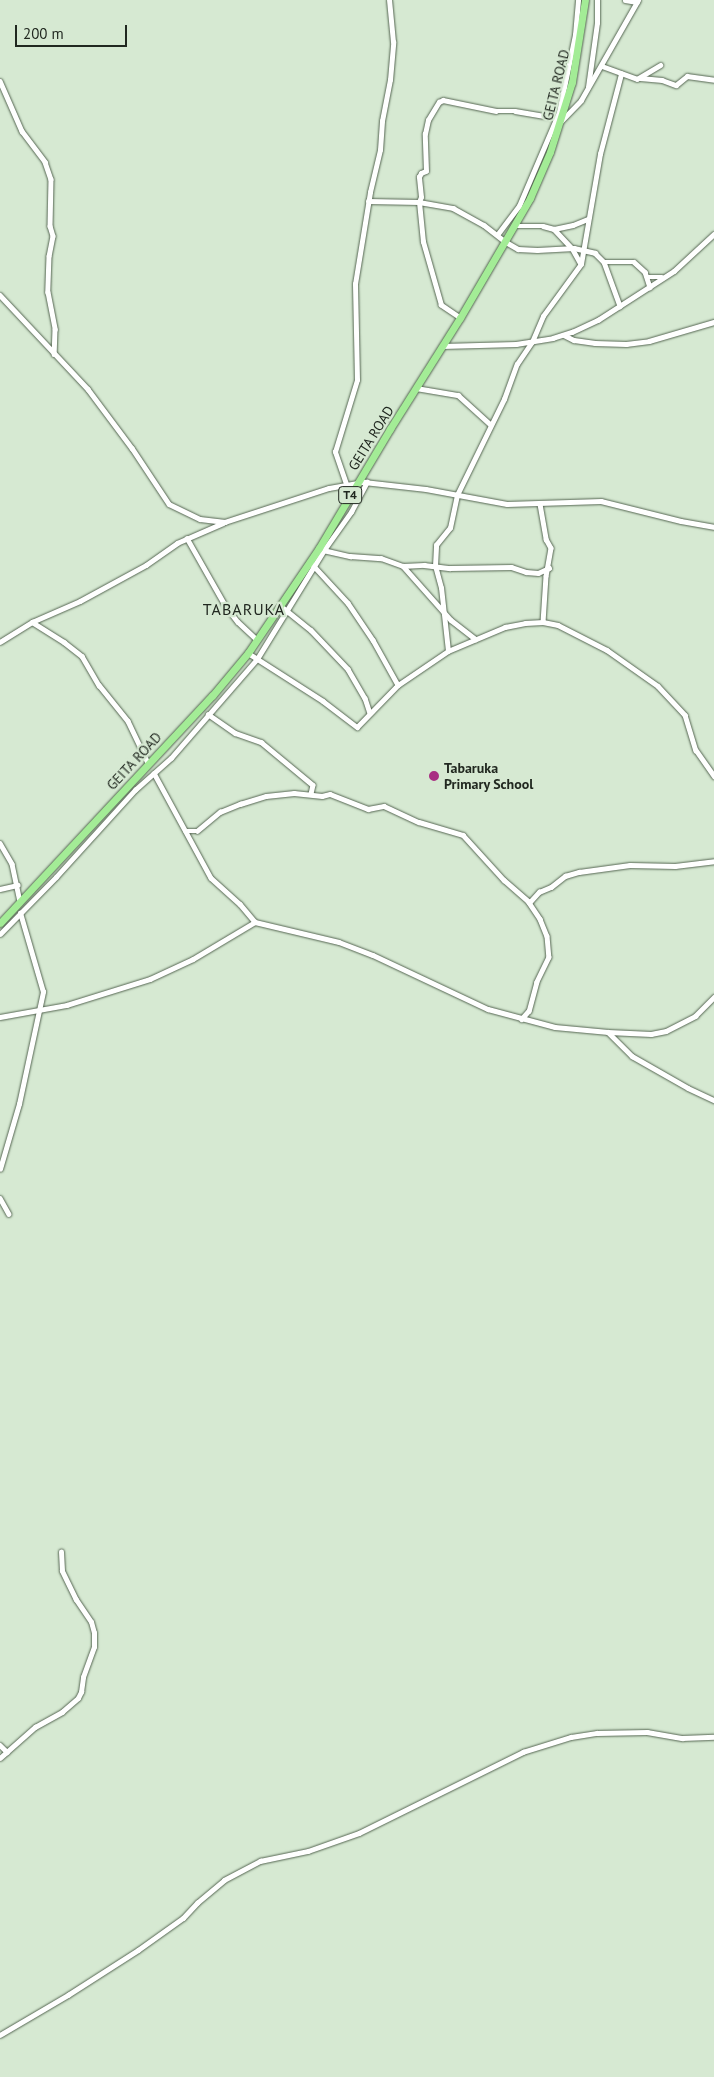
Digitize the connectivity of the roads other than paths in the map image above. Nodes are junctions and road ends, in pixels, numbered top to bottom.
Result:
1 (389, 0) edge
2 (578, 0) edge
3 (585, 0) edge
4 (597, 0) edge
5 (625, 0) edge
6 (638, 1) edge
7 (660, 65) dead end
8 (602, 66) junction
9 (621, 74) junction
10 (640, 78) junction
11 (714, 80) edge
12 (0, 81) edge
13 (587, 91) junction
14 (559, 120) junction
15 (368, 201) junction
16 (419, 202) junction
17 (588, 219) junction
18 (516, 226) junction
19 (554, 229) junction
20 (714, 234) edge
21 (497, 235) junction
22 (506, 242) junction
23 (572, 248) junction
24 (583, 249) junction
25 (604, 262) junction
26 (581, 264) junction
27 (647, 277) junction
28 (664, 277) junction
29 (650, 286) junction
30 (0, 295) edge
31 (620, 306) junction
32 (460, 318) junction
33 (714, 322) edge
34 (564, 335) junction
35 (532, 342) junction
36 (442, 346) junction
37 (54, 354) junction
38 (416, 388) junction
39 (490, 424) junction
40 (358, 482) junction
41 (367, 482) junction
42 (346, 484) junction
43 (457, 495) junction
44 (540, 504) junction
45 (225, 522) junction
46 (714, 527) edge
47 (187, 538) junction
48 (322, 549) junction
49 (312, 564) junction
50 (403, 566) junction
51 (435, 566) junction
52 (549, 568) junction
53 (281, 606) junction
54 (444, 611) junction
55 (288, 612) junction
56 (32, 622) junction
57 (543, 622) junction
58 (475, 639) junction
59 (258, 640) junction
60 (0, 642) edge
61 (448, 651) junction
62 (248, 653) junction
63 (257, 660) junction
64 (398, 685) junction
65 (370, 713) junction
66 (208, 714) junction
67 (148, 763) junction
68 (154, 773) junction
69 (714, 776) edge
70 (311, 794) junction
71 (185, 831) junction
72 (0, 843) edge
73 (714, 861) edge
74 (18, 884) junction
75 (0, 889) edge
76 (20, 901) junction
77 (529, 903) junction
78 (20, 913) junction
79 (255, 922) junction
80 (0, 923) edge
81 (0, 934) edge
82 (714, 997) edge
83 (40, 1010) junction
84 (0, 1017) edge
85 (522, 1019) junction
86 (608, 1032) junction
87 (714, 1100) edge
88 (0, 1169) edge
89 (0, 1198) edge
90 (9, 1214) dead end
91 (61, 1552) dead end
92 (714, 1737) edge
93 (0, 1745) edge
94 (7, 1752) junction
95 (0, 1758) edge
96 (0, 2034) edge

1 - 15 street
2 - 14 street
3 - 14 highway, GEITA ROAD / T4
4 - 13 street
5 - 6 street
6 - 8 street
7 - 10 street
8 - 9 street
8 - 13 street
9 - 10 street
9 - 17 street
10 - 11 street
12 - 37 street
13 - 14 street
14 - 16 street
14 - 18 highway, GEITA ROAD / T4
14 - 21 street
15 - 16 street
15 - 42 street
16 - 21 street
16 - 32 street
17 - 19 street
17 - 24 street
18 - 19 street
18 - 22 highway, GEITA ROAD / T4
19 - 23 street
20 - 28 street
21 - 22 street
22 - 23 street
22 - 32 highway, GEITA ROAD / T4
23 - 24 street
23 - 26 street
24 - 25 street
24 - 26 street
25 - 27 street
25 - 31 street
26 - 35 street
27 - 28 street
27 - 29 street
28 - 29 street
29 - 31 street
30 - 37 street
31 - 34 street
32 - 36 highway, GEITA ROAD / T4
33 - 34 street
34 - 35 street
35 - 36 street
35 - 39 street
36 - 38 highway, GEITA ROAD / T4
37 - 45 street
38 - 39 street
38 - 40 highway, GEITA ROAD / T4
39 - 43 street
40 - 41 street
40 - 42 street
40 - 48 highway, GEITA ROAD / T4
41 - 43 street
41 - 48 street
42 - 45 street
43 - 44 street
43 - 51 street
44 - 46 street
44 - 52 street
45 - 47 street
47 - 56 street
47 - 59 street
48 - 49 highway, GEITA ROAD / T4
48 - 50 street
49 - 53 highway, GEITA ROAD / T4
49 - 55 street
49 - 64 street
50 - 51 street
50 - 54 street
51 - 52 street
51 - 54 street
52 - 57 street
53 - 55 street
53 - 59 highway, GEITA ROAD / T4
54 - 58 street
54 - 61 street
55 - 63 street
55 - 65 street
56 - 60 street
56 - 67 street
57 - 58 street
57 - 69 street
58 - 61 street
59 - 62 highway, GEITA ROAD / T4
61 - 64 street
62 - 63 street
62 - 67 highway, GEITA ROAD / T4
63 - 65 street
63 - 66 street
64 - 65 street
66 - 68 street
66 - 70 street
67 - 76 highway, GEITA ROAD / T4
68 - 71 street
68 - 78 street
70 - 71 street
70 - 77 street
71 - 79 street
72 - 74 street
73 - 77 street
74 - 75 street
74 - 76 street
76 - 80 highway, GEITA ROAD / T4
77 - 85 street
78 - 81 street
78 - 83 street
79 - 83 street
79 - 85 street
82 - 86 street
83 - 84 street
83 - 88 street
85 - 86 street
86 - 87 street
89 - 90 street
91 - 94 street
92 - 96 street
93 - 94 street
94 - 95 street

